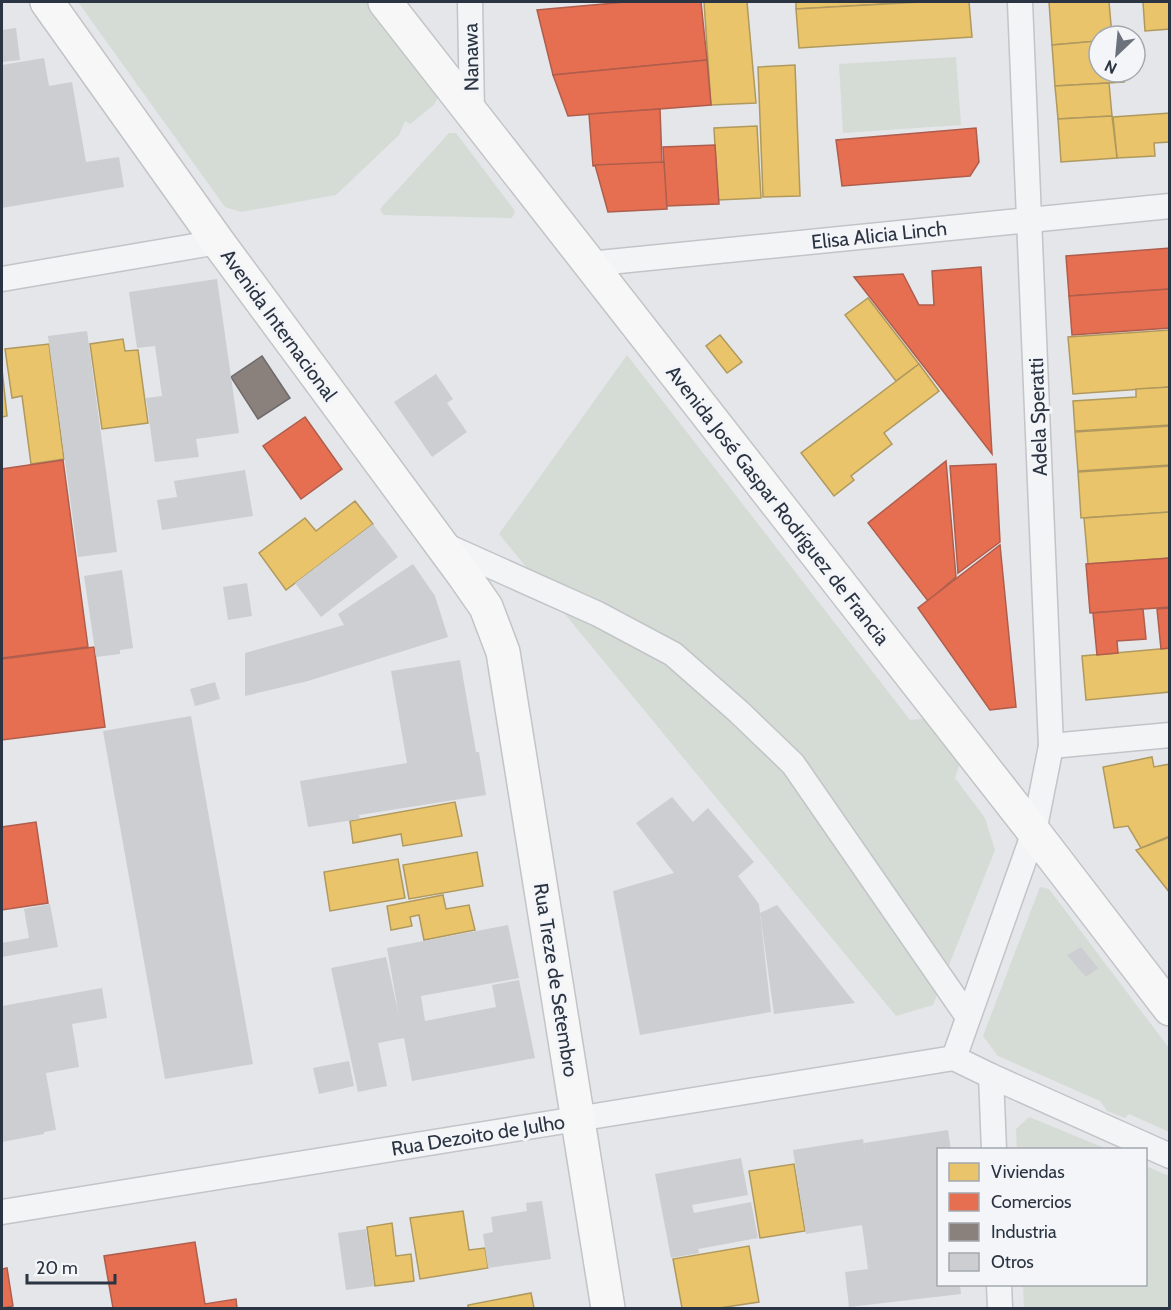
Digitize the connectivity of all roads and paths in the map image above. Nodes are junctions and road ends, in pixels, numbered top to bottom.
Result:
1 (46, 2) edge
2 (384, 2) edge
3 (470, 2) edge
4 (1020, 2) edge
5 (472, 113) junction
6 (1170, 206) edge
7 (1030, 220) junction
8 (218, 242) junction
9 (589, 264) junction
10 (2, 279) edge
11 (441, 543) junction
12 (503, 652) joint
13 (1170, 735) edge
14 (1051, 746) junction
15 (1034, 832) junction
16 (1170, 1009) edge
17 (968, 1017) junction
18 (954, 1058) junction
19 (991, 1076) junction
20 (578, 1119) junction
21 (994, 1148) edge
22 (1170, 1156) edge
23 (2, 1212) edge
24 (999, 1286) edge
25 (608, 1308) edge
26 (1000, 1308) edge

1 - 8 main road, Avenida Internacional
2 - 5 main road, Avenida José Gaspar Rodríguez de Francia
3 - 5 street, Nanawa
4 - 7 street, Adela Speratti
5 - 9 main road, Avenida José Gaspar Rodríguez de Francia
6 - 7 street, Elisa Alicia Linch
7 - 9 street, Elisa Alicia Linch
7 - 14 street, Adela Speratti
8 - 10 street
8 - 11 main road, Avenida Internacional
9 - 15 main road, Avenida José Gaspar Rodríguez de Francia
11 - 12 main road, Avenida Internacional
11 - 17 street
12 - 20 main road, Rua Treze de Setembro
13 - 14 street
14 - 15 street, Adela Speratti
15 - 16 main road, Avenida José Gaspar Rodríguez de Francia
15 - 17 street, Adela Speratti
17 - 18 street, Adela Speratti
18 - 19 street
18 - 20 street, Rua Dezoito de Julho
19 - 21 street
19 - 22 street
20 - 23 street, Rua Dezoito de Julho
20 - 25 main road, Rua Treze de Setembro
24 - 26 street

